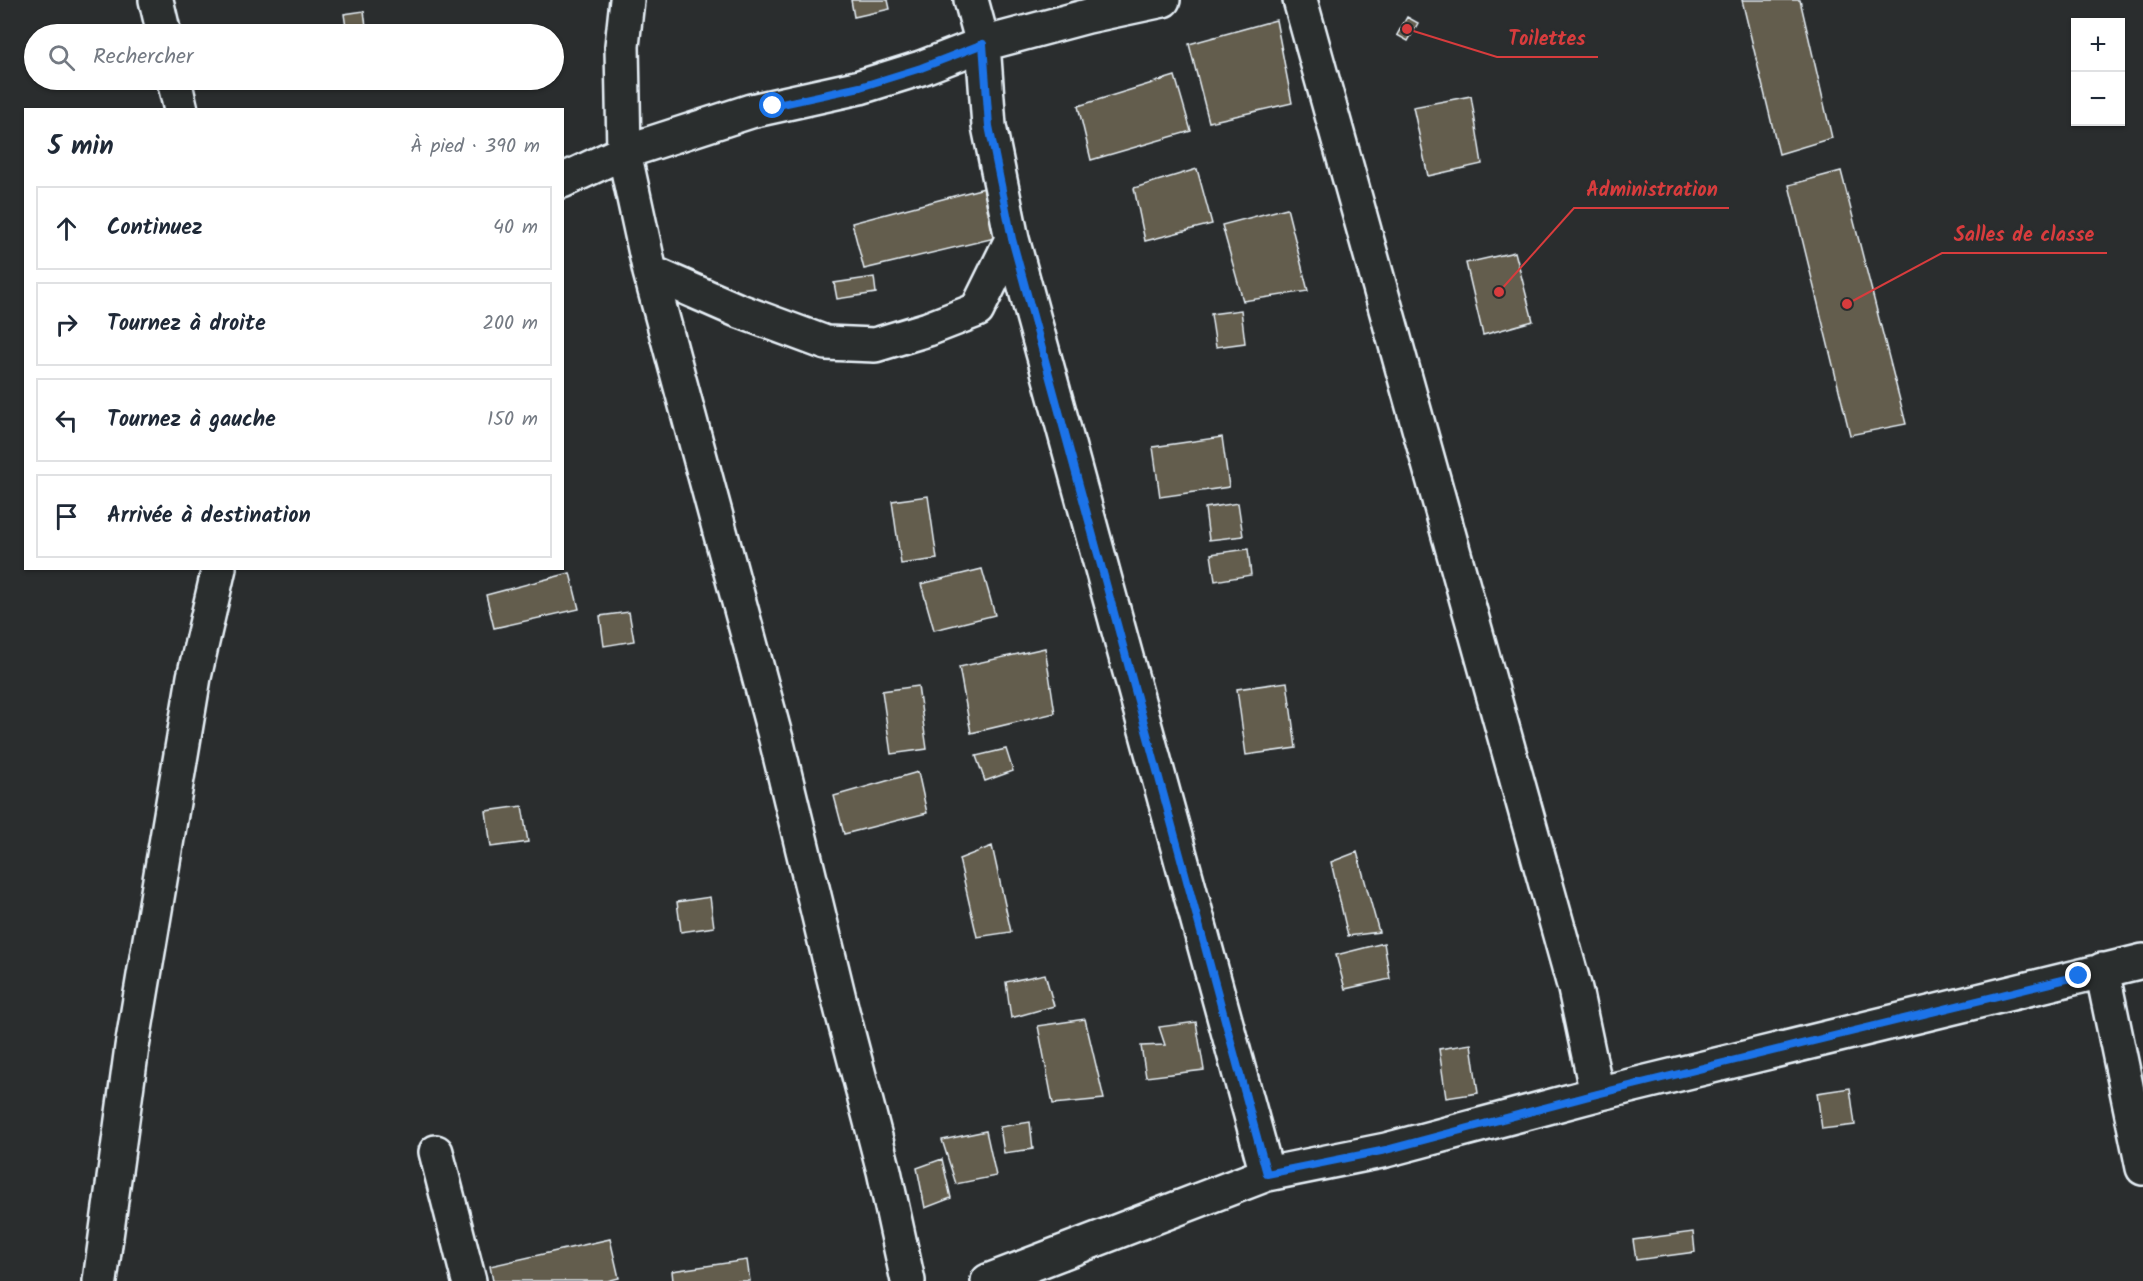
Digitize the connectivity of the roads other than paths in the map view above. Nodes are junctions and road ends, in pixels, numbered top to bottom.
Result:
1 (156, 0) edge
2 (627, 0) edge
3 (971, 0) edge
4 (1163, 0) edge
5 (1300, 0) edge
6 (162, 24) edge
7 (983, 44) junction
8 (177, 90) edge
9 (181, 108) edge
10 (624, 152) junction
11 (564, 180) edge
12 (1012, 239) junction
13 (650, 272) junction
14 (219, 570) edge
15 (2143, 961) edge
16 (2102, 970) junction
17 (1597, 1094) junction
18 (436, 1152) dead end
19 (2143, 1168) edge
20 (1267, 1174) junction
21 (100, 1281) edge
22 (469, 1281) edge
23 (908, 1281) edge
24 (987, 1281) edge

1 - 6 street
2 - 10 street
3 - 7 street
4 - 7 street
5 - 17 street
7 - 10 street
7 - 12 street
8 - 9 street
10 - 11 street
10 - 13 street
12 - 13 street
12 - 20 street
13 - 23 street
14 - 21 street
15 - 16 street
16 - 17 street
16 - 19 street
17 - 20 street
18 - 22 street
20 - 24 street

